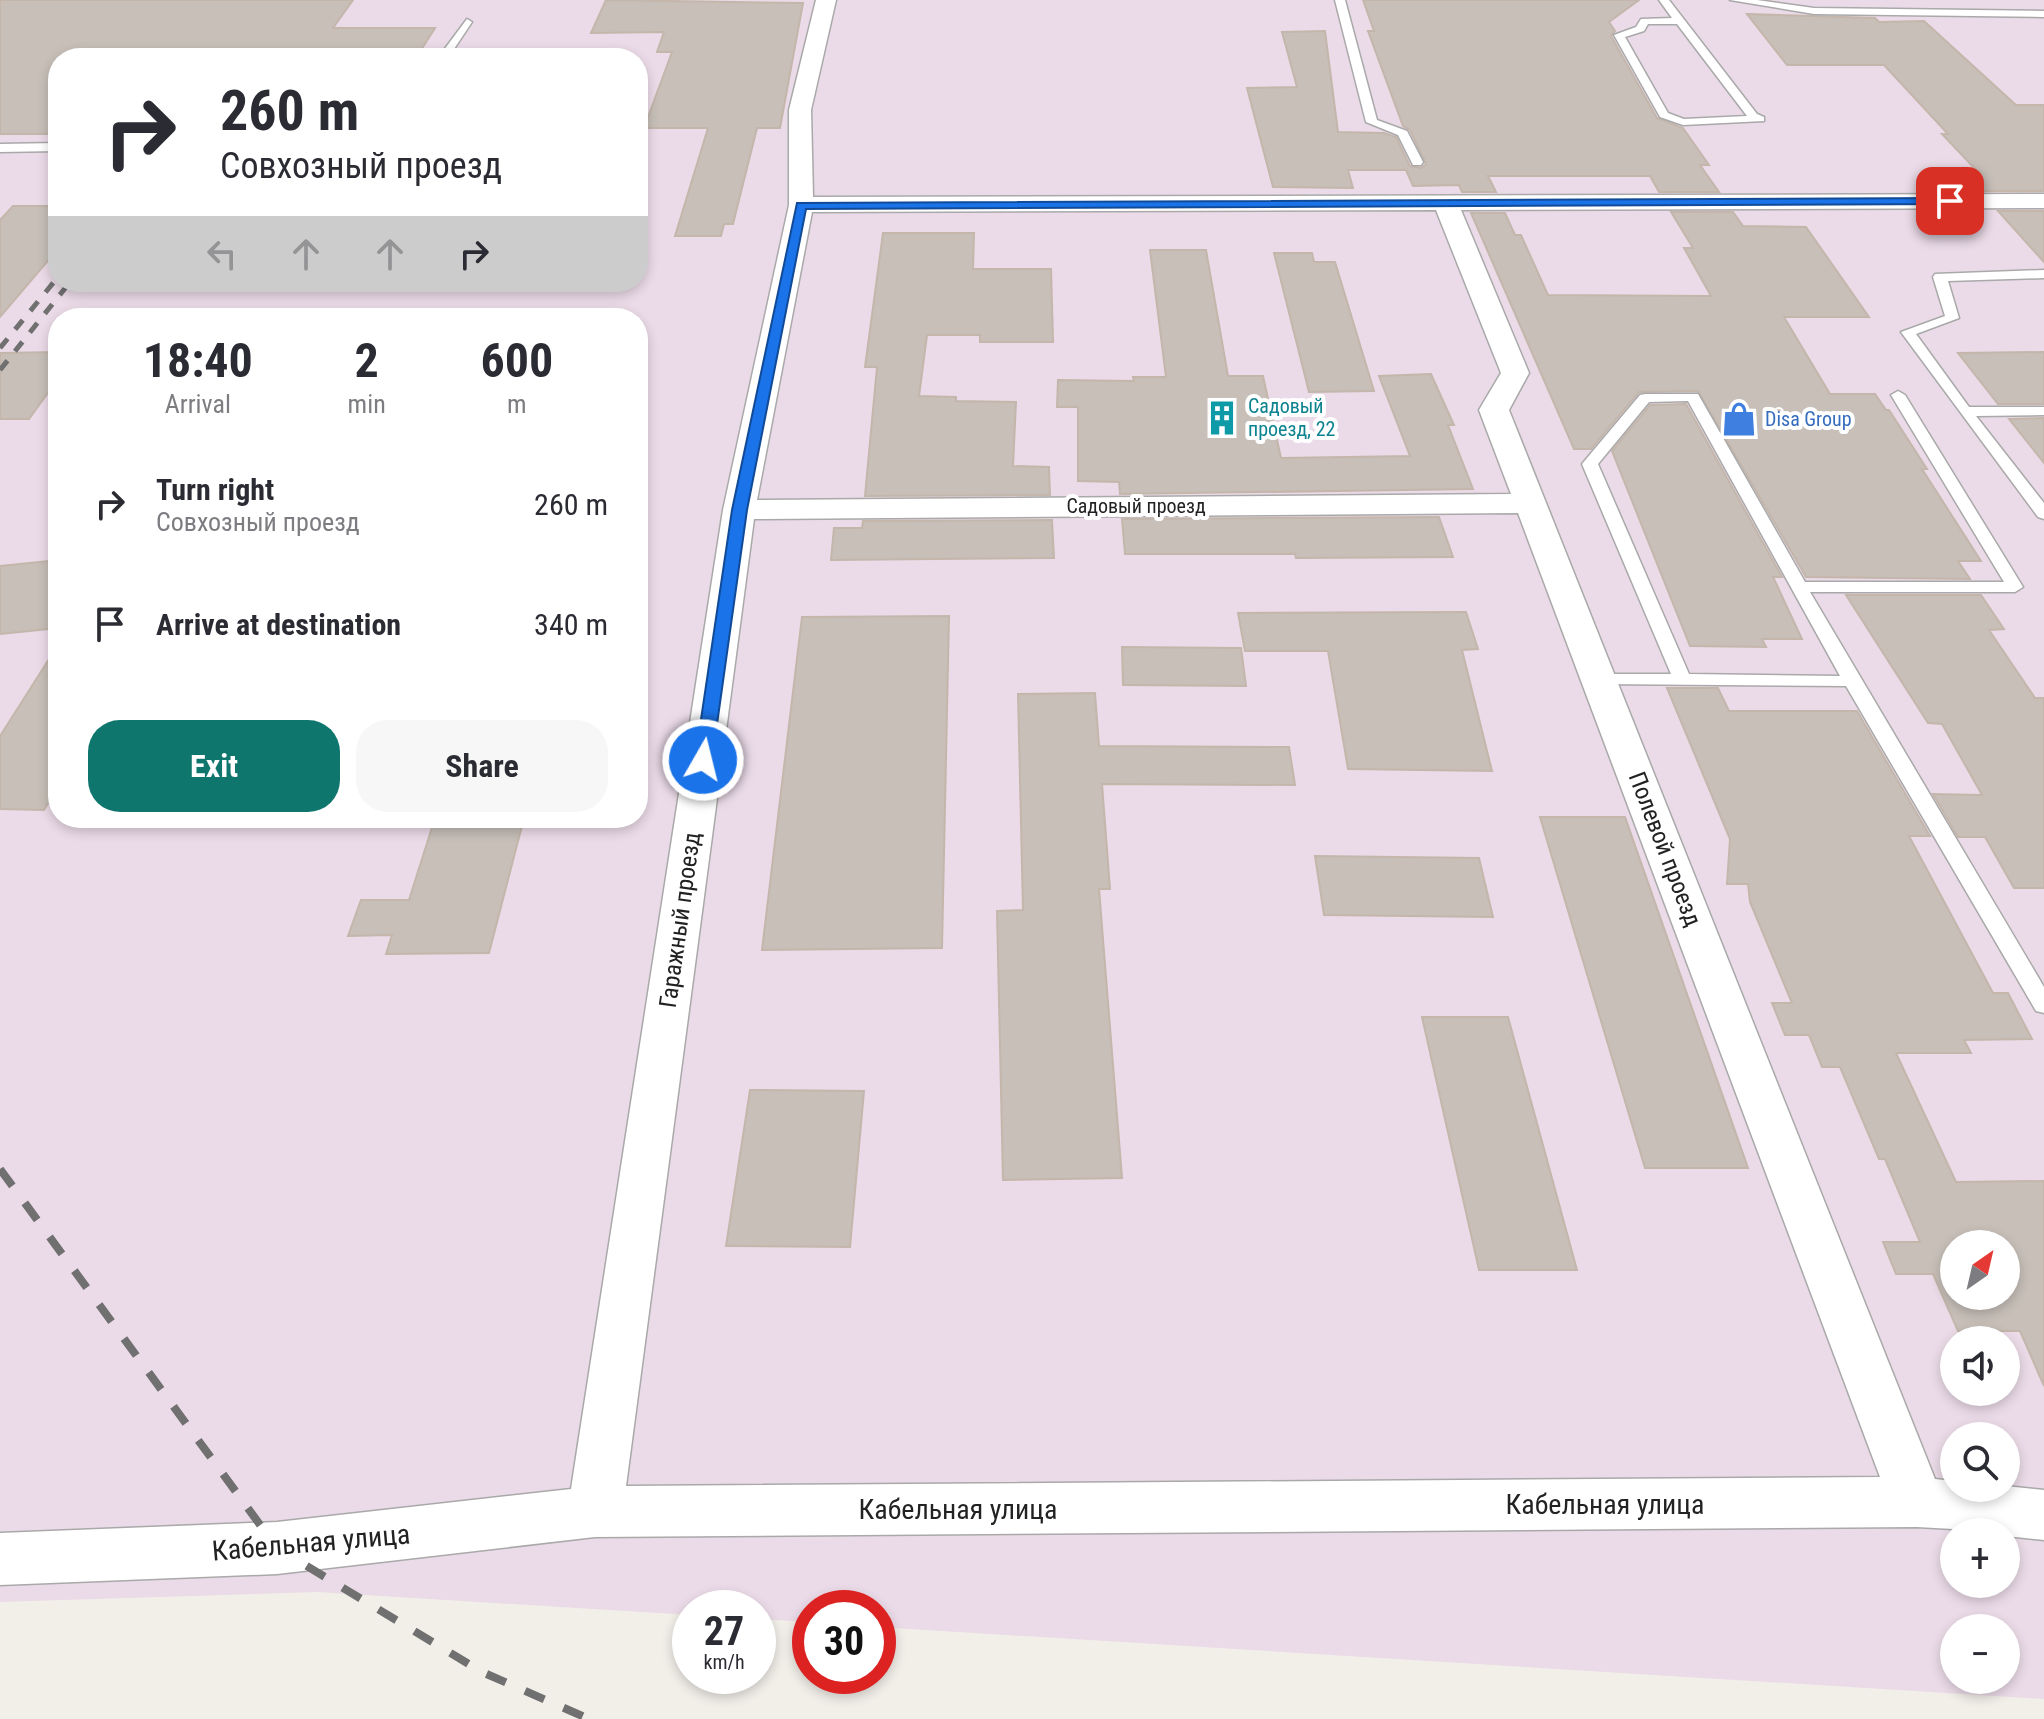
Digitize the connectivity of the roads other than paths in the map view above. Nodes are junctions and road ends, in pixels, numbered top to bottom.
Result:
1 (826, 0) edge
2 (1340, 0) edge
3 (1664, 0) edge
4 (1735, 0) edge
5 (2044, 14) edge
6 (1681, 21) junction
7 (467, 22) dead end
8 (450, 48) edge
9 (48, 147) edge
10 (0, 148) edge
11 (1417, 162) dead end
12 (1445, 201) junction
13 (2044, 201) edge
14 (801, 205) junction
15 (2044, 274) edge
16 (1898, 395) dead end
17 (2044, 411) edge
18 (1965, 412) junction
19 (1532, 503) junction
20 (739, 510) junction
21 (2044, 514) edge
22 (1799, 587) junction
23 (1600, 679) junction
24 (1682, 679) junction
25 (1852, 681) junction
26 (2044, 1005) edge
27 (1917, 1502) junction
28 (595, 1512) junction
29 (2044, 1515) edge
30 (0, 1559) edge

1 - 14 street, Гаражный проезд
2 - 11 lane
3 - 6 lane
4 - 5 lane
6 - 6 lane
7 - 8 lane
9 - 10 lane
12 - 13 street
12 - 14 street
12 - 19 street, Полевой проезд
14 - 20 street, Гаражный проезд
15 - 18 lane
16 - 22 lane
17 - 18 lane
18 - 21 lane
19 - 20 street, Садовый проезд
19 - 23 street, Полевой проезд
20 - 28 street, Гаражный проезд
22 - 24 lane
22 - 25 lane
23 - 24 lane
23 - 27 street, Полевой проезд
24 - 25 lane
25 - 26 lane
27 - 28 street, Кабельная улица
27 - 29 street, Кабельная улица
28 - 30 street, Кабельная улица

